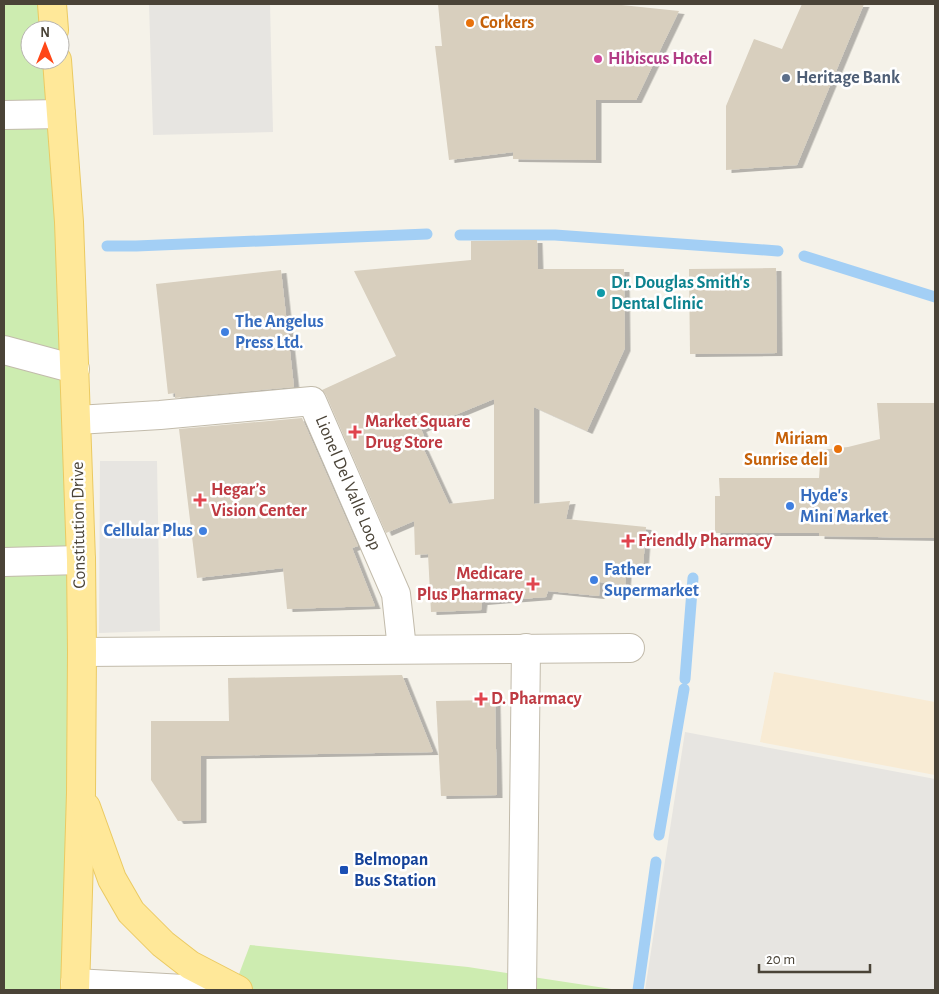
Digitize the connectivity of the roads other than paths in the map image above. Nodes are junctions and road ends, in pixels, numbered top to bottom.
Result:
1 (52, 4) edge
2 (53, 20) edge
3 (58, 70) edge
4 (61, 114) junction
5 (4, 116) edge
6 (4, 350) edge
7 (75, 369) junction
8 (76, 420) junction
9 (81, 560) junction
10 (4, 562) edge
11 (526, 648) junction
12 (630, 648) dead end
13 (402, 649) junction
14 (82, 652) junction
15 (81, 793) junction
16 (75, 987) edge
17 (202, 990) edge
18 (238, 990) edge
19 (522, 990) edge

1 - 2 main road
3 - 4 main road, Constitution Drive
4 - 5 street
4 - 7 main road, Constitution Drive
6 - 7 street
7 - 8 main road, Constitution Drive
8 - 9 main road, Constitution Drive
8 - 13 street, Lionel Del Valle Loop
9 - 10 street
9 - 14 main road, Constitution Drive
11 - 12 street
11 - 13 street
11 - 19 street
13 - 14 street
14 - 15 main road, Constitution Drive
15 - 16 main road, Constitution Drive
15 - 18 main road
16 - 17 street

